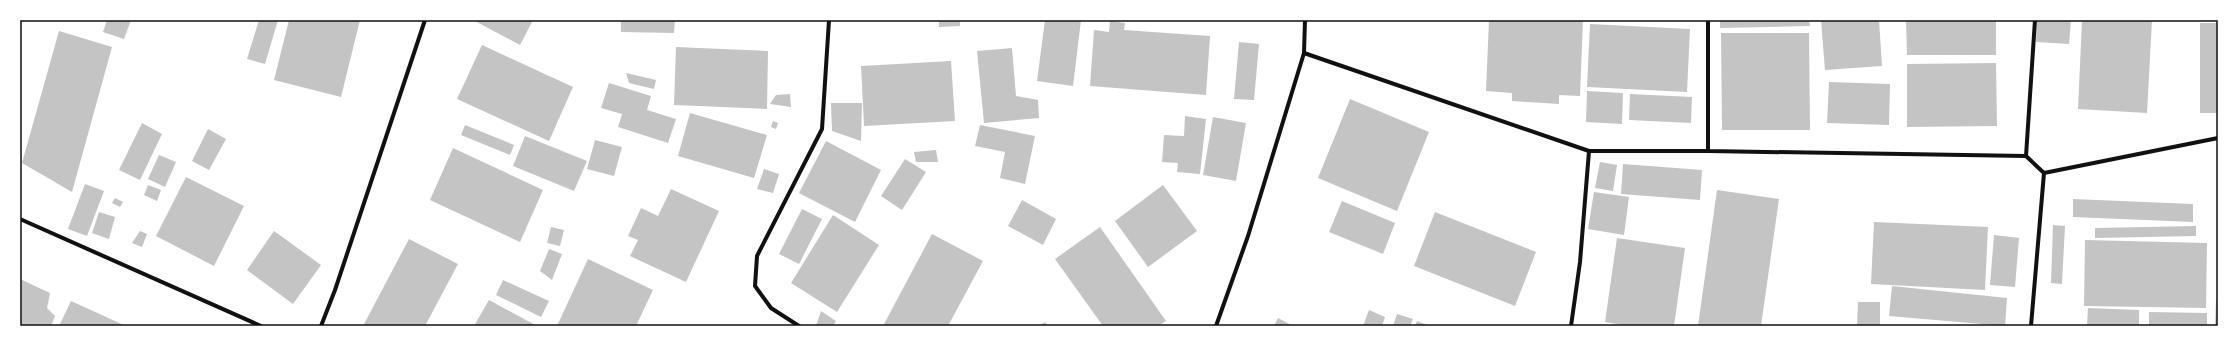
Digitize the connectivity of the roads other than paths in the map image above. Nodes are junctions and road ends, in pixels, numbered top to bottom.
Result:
1 (425, 20) edge
2 (829, 20) edge
3 (1305, 20) edge
4 (1708, 20) edge
5 (2035, 20) edge
6 (1304, 53) junction
7 (2218, 138) edge
8 (1589, 150) junction
9 (1708, 151) junction
10 (2026, 156) junction
11 (2044, 173) junction
12 (20, 219) edge
13 (262, 326) edge
14 (321, 326) edge
15 (798, 326) edge
16 (1216, 326) edge
17 (1571, 326) edge
18 (2032, 326) edge

1 - 14 street
2 - 15 street
3 - 6 street
4 - 9 street
5 - 10 street
6 - 8 street
6 - 16 street
7 - 11 street
8 - 9 street
8 - 17 street
9 - 10 street
10 - 11 street
11 - 18 street
12 - 13 street

